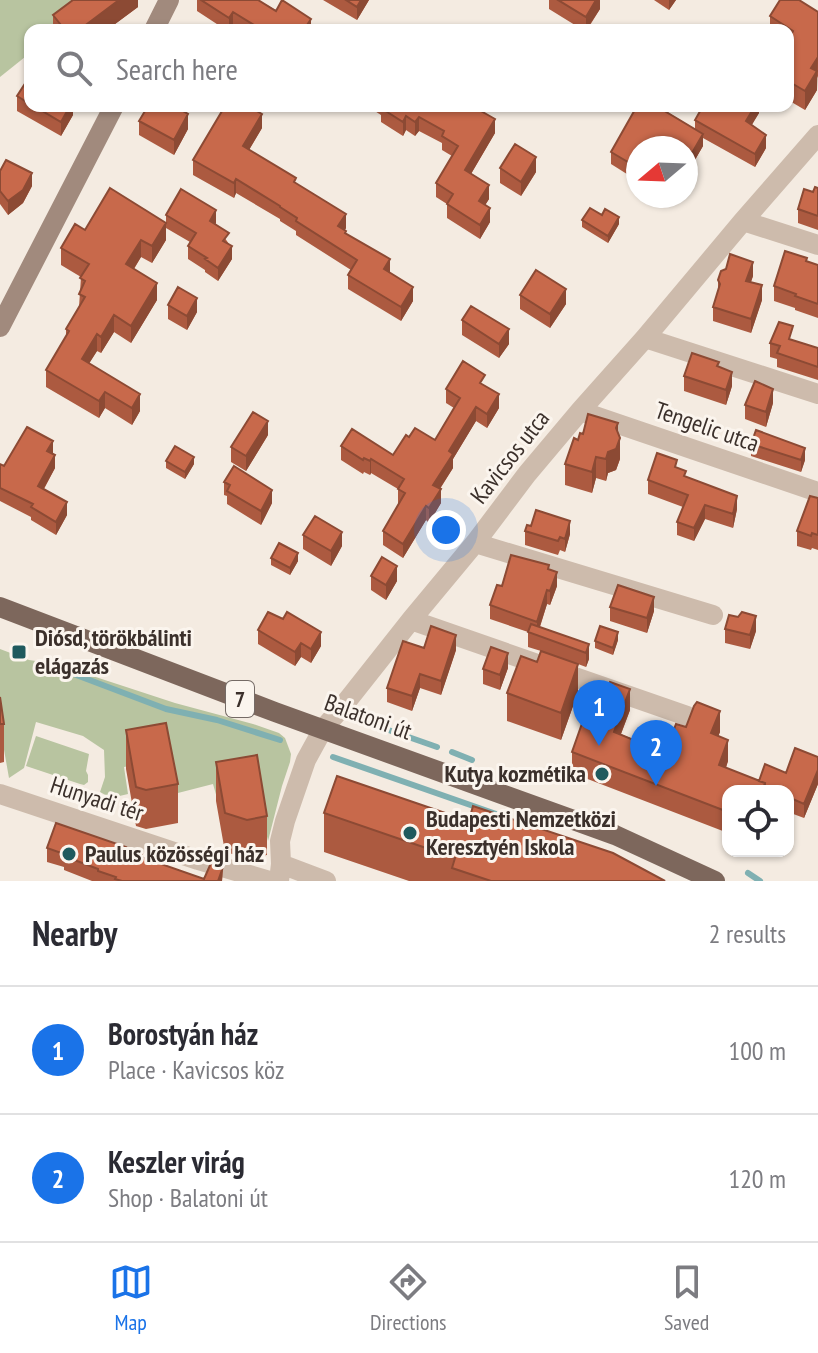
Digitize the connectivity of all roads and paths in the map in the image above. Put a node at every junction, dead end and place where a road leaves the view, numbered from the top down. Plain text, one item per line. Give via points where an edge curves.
1 (169, 0) edge
2 (157, 24) edge
3 (111, 112) edge
4 (818, 135) edge
5 (743, 221) junction
6 (818, 245) edge
7 (0, 327) edge
8 (645, 338) junction
9 (818, 394) edge
10 (580, 411) junction
11 (818, 492) edge
12 (475, 543) junction
13 (0, 607) edge
14 (713, 615) dead end
15 (411, 620) junction
16 (687, 716) edge
17 (323, 729) junction
18 (0, 794) edge
19 (277, 875) edge
20 (326, 881) edge
21 (715, 881) edge

1 - 2 street
3 - 7 street
4 - 5 street, Kavicsos utca
5 - 6 street
5 - 8 street, Kavicsos utca
8 - 9 street
8 - 10 street, Kavicsos utca
10 - 11 street, Tengelic utca
10 - 12 street, Kavicsos utca
12 - 14 street
12 - 15 street, Kavicsos utca
13 - 17 main road, Balatoni út / 7
15 - 16 street
15 - 17 street, Kavicsos utca
17 - 19 street, Kavicsos utca via 285,821
17 - 21 main road, Balatoni út / 7 via 615,835
18 - 19 street, Hunyadi tér via 198,860
19 - 20 street, Hunyadi tér

